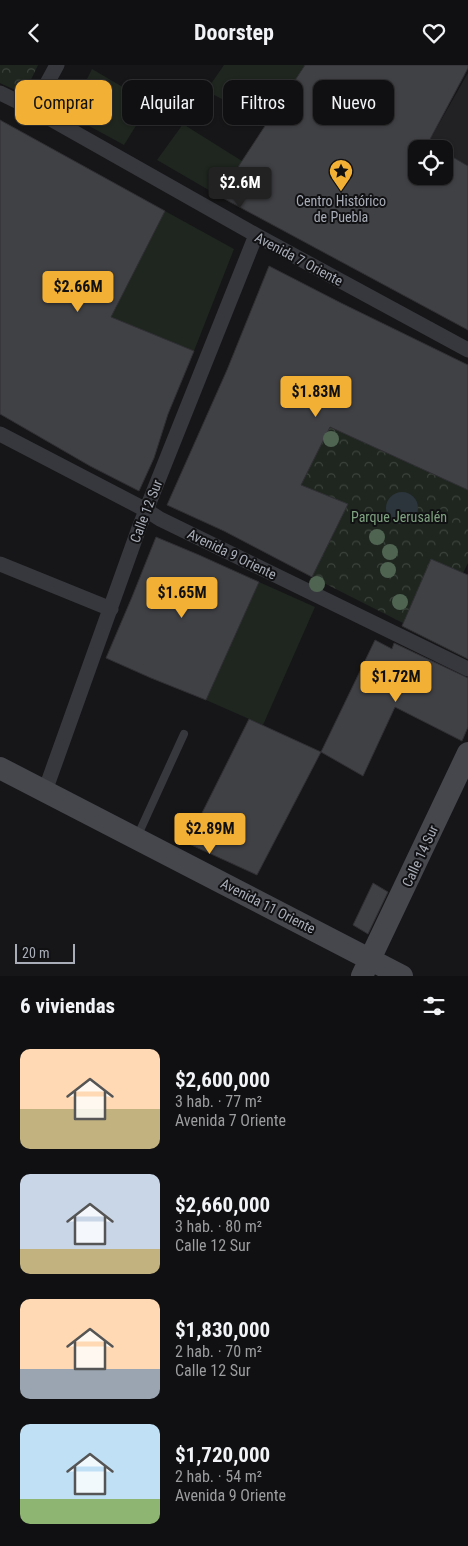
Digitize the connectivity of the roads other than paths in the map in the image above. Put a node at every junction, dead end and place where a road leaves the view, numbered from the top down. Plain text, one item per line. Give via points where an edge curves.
1 (57, 65) edge
2 (49, 80) edge
3 (0, 93) edge
4 (15, 100) edge
5 (61, 125) edge
6 (256, 235) junction
7 (468, 350) edge
8 (0, 434) edge
9 (146, 510) junction
10 (0, 564) edge
11 (111, 609) junction
12 (468, 669) edge
13 (184, 734) dead end
14 (468, 753) edge
15 (0, 768) edge
16 (46, 791) junction
17 (136, 838) junction
18 (370, 971) edge
19 (402, 976) edge

1 - 2 street
3 - 4 street, Avenida 7 Oriente
5 - 6 street, Avenida 7 Oriente
6 - 7 street, Avenida 7 Oriente
6 - 9 street, Calle 12 Sur
8 - 9 street, Avenida 9 Oriente
9 - 11 street, Calle 12 Sur
9 - 12 street, Avenida 9 Oriente
10 - 11 street
11 - 16 street, Calle 12 Sur
13 - 17 lane
14 - 18 street, Calle 14 Sur
15 - 16 street, Avenida 11 Oriente
16 - 17 street, Avenida 11 Oriente
17 - 18 street, Avenida 11 Oriente
18 - 19 street, Avenida 11 Oriente

